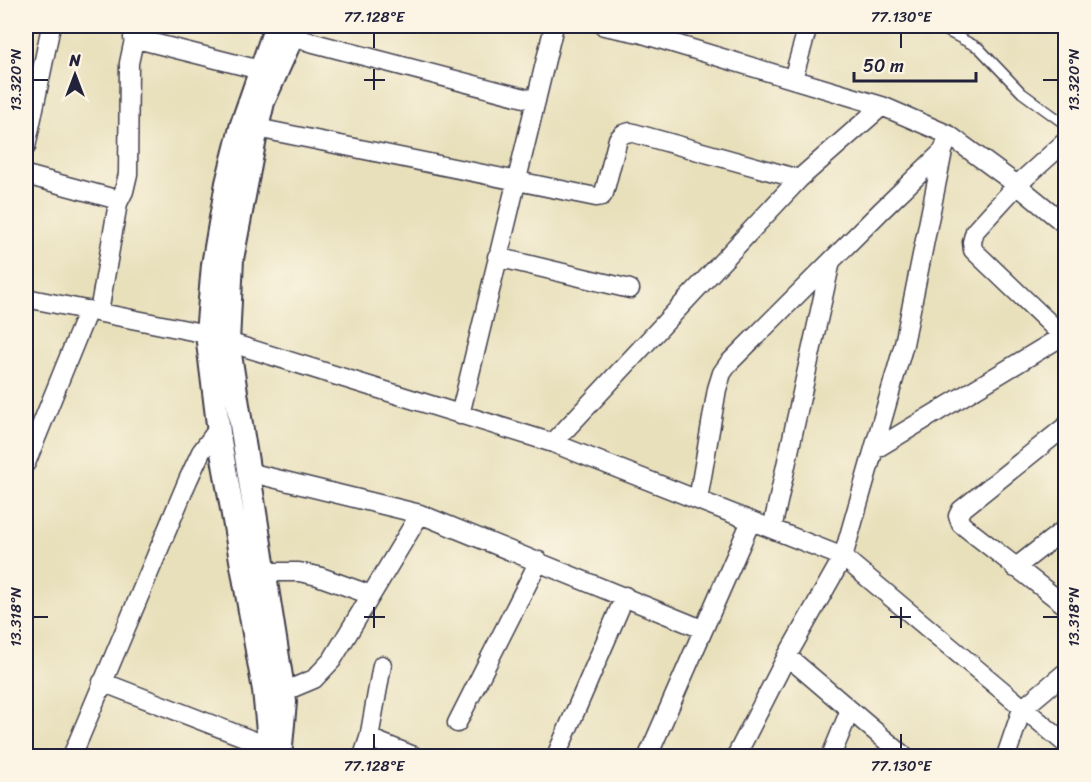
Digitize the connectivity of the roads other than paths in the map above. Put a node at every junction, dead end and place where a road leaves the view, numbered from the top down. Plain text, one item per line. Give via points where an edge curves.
1 (51, 26) edge
2 (554, 26) edge
3 (604, 26) edge
4 (808, 26) edge
5 (937, 26) edge
6 (288, 29) edge
7 (640, 29) edge
8 (135, 32) edge
9 (260, 70) junction
10 (793, 79) junction
11 (536, 100) junction
12 (882, 106) junction
13 (1065, 125) edge
14 (257, 128) junction
15 (1065, 141) edge
16 (946, 143) junction
17 (26, 147) edge
18 (26, 175) edge
19 (799, 179) junction
20 (515, 181) junction
21 (1017, 185) junction
22 (118, 203) junction
23 (1065, 225) edge
24 (497, 258) junction
25 (831, 261) junction
26 (630, 289) dead end
27 (26, 298) edge
28 (93, 311) junction
29 (207, 334) junction
30 (1064, 335) edge
31 (228, 342) junction
32 (460, 415) junction
33 (1065, 426) edge
34 (218, 429) junction
35 (553, 443) junction
36 (874, 450) junction
37 (26, 464) edge
38 (248, 472) junction
39 (698, 500) junction
40 (420, 514) junction
41 (751, 521) junction
42 (1065, 528) edge
43 (772, 529) junction
44 (843, 557) junction
45 (539, 561) junction
46 (1015, 568) junction
47 (264, 573) junction
48 (371, 595) junction
49 (625, 596) junction
50 (1065, 606) edge
51 (702, 629) junction
52 (787, 656) junction
53 (382, 665) dead end
54 (1065, 672) edge
55 (102, 682) junction
56 (283, 692) junction
57 (1022, 709) junction
58 (850, 710) junction
59 (457, 723) dead end
60 (369, 738) junction
61 (1065, 744) edge
62 (271, 753) edge
63 (72, 756) edge
64 (363, 756) edge
65 (414, 756) edge
66 (556, 756) edge
67 (648, 756) edge
68 (736, 756) edge
69 (831, 756) edge
70 (904, 756) edge
71 (1006, 756) edge

1 - 17 street
2 - 11 street
3 - 7 street
4 - 10 street
5 - 13 lane via 979,48 1022,93
6 - 9 street
6 - 11 street
6 - 14 street
7 - 10 street
8 - 9 street
8 - 22 street via 129,63 128,174
9 - 29 street via 227,183 213,265
10 - 12 street
11 - 20 street
12 - 16 street
12 - 19 street
14 - 20 street
14 - 31 street via 232,259
15 - 21 street
16 - 21 street
16 - 25 street
16 - 36 street via 904,344
18 - 22 street
19 - 20 street via 630,132 618,140 602,196
19 - 35 street
20 - 24 street
21 - 23 street
21 - 30 street via 975,231 973,250
22 - 28 street
24 - 26 street
24 - 32 street
25 - 39 street via 722,373
25 - 43 street
27 - 28 street
28 - 29 street
28 - 37 street
29 - 31 street
29 - 34 street
30 - 36 street
31 - 32 street
31 - 38 street
32 - 35 street
33 - 46 street via 958,516 961,524
34 - 55 street via 188,480
34 - 62 street via 260,661
35 - 39 street
36 - 44 street
38 - 40 street
38 - 47 street
39 - 41 street
40 - 45 street
40 - 48 street
41 - 43 street
41 - 51 street
42 - 46 street
43 - 44 street
44 - 52 street
44 - 57 street
45 - 49 street
45 - 59 street
46 - 50 street
47 - 48 street via 299,572
47 - 56 street
48 - 56 street via 332,660 314,679
49 - 51 street
49 - 66 street
51 - 67 street
52 - 58 street
52 - 68 street
53 - 60 street
54 - 57 street
55 - 62 street
55 - 63 street
56 - 62 street via 285,702
57 - 61 street
57 - 71 street
58 - 69 street
58 - 70 street
60 - 64 street
60 - 65 street

